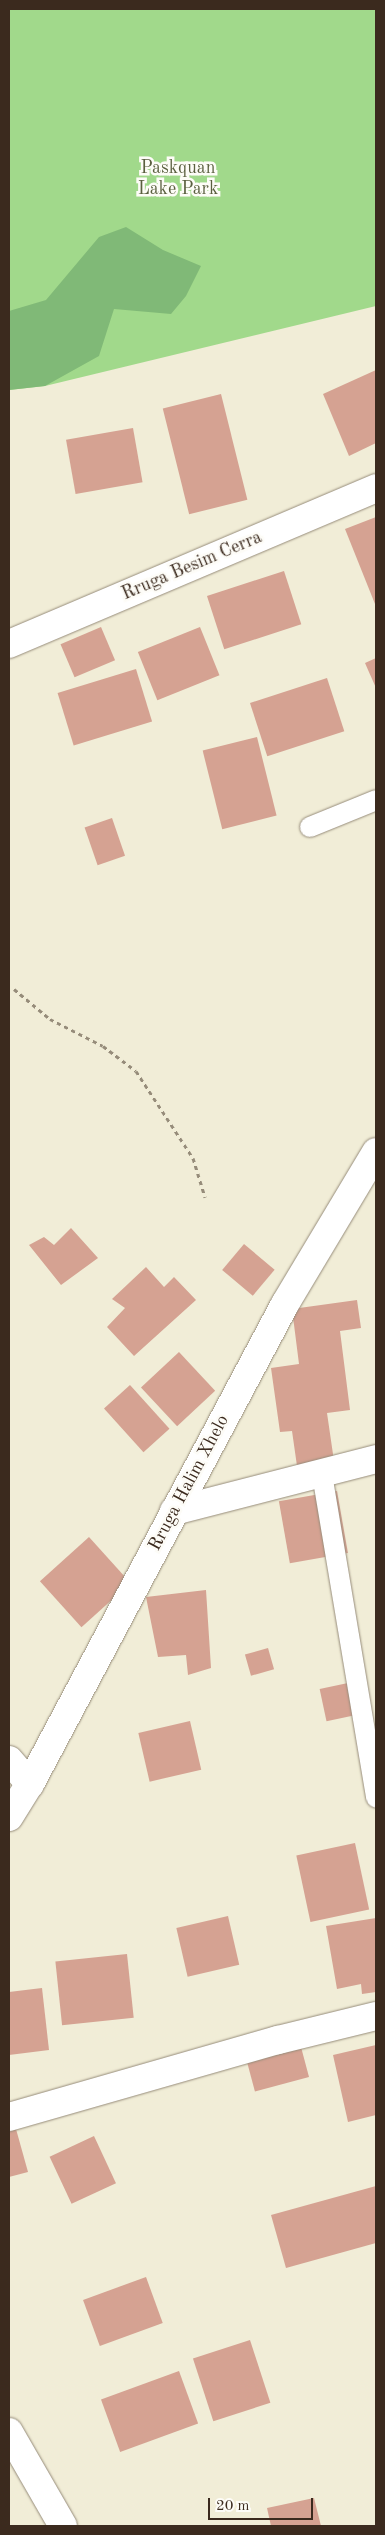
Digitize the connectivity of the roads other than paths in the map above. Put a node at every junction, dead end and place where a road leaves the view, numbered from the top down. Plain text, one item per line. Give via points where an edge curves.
1 (376, 488) edge
2 (9, 644) edge
3 (376, 800) edge
4 (310, 827) dead end
5 (376, 1152) edge
6 (376, 1459) edge
7 (322, 1474) junction
8 (174, 1511) junction
9 (9, 1760) edge
10 (30, 1784) junction
11 (376, 1798) edge
12 (9, 1817) edge
13 (376, 2016) edge
14 (9, 2117) edge
15 (9, 2432) edge
16 (63, 2526) edge

1 - 2 street, Rruga Besim Cerra
3 - 4 lane
5 - 8 street, Rruga Halim Xhelo via 285,1304
6 - 7 street
7 - 8 street
7 - 11 lane
8 - 10 street, Rruga Halim Xhelo
9 - 10 street
10 - 12 street, Rruga Halim Xhelo
13 - 14 street via 278,2040
15 - 16 street

